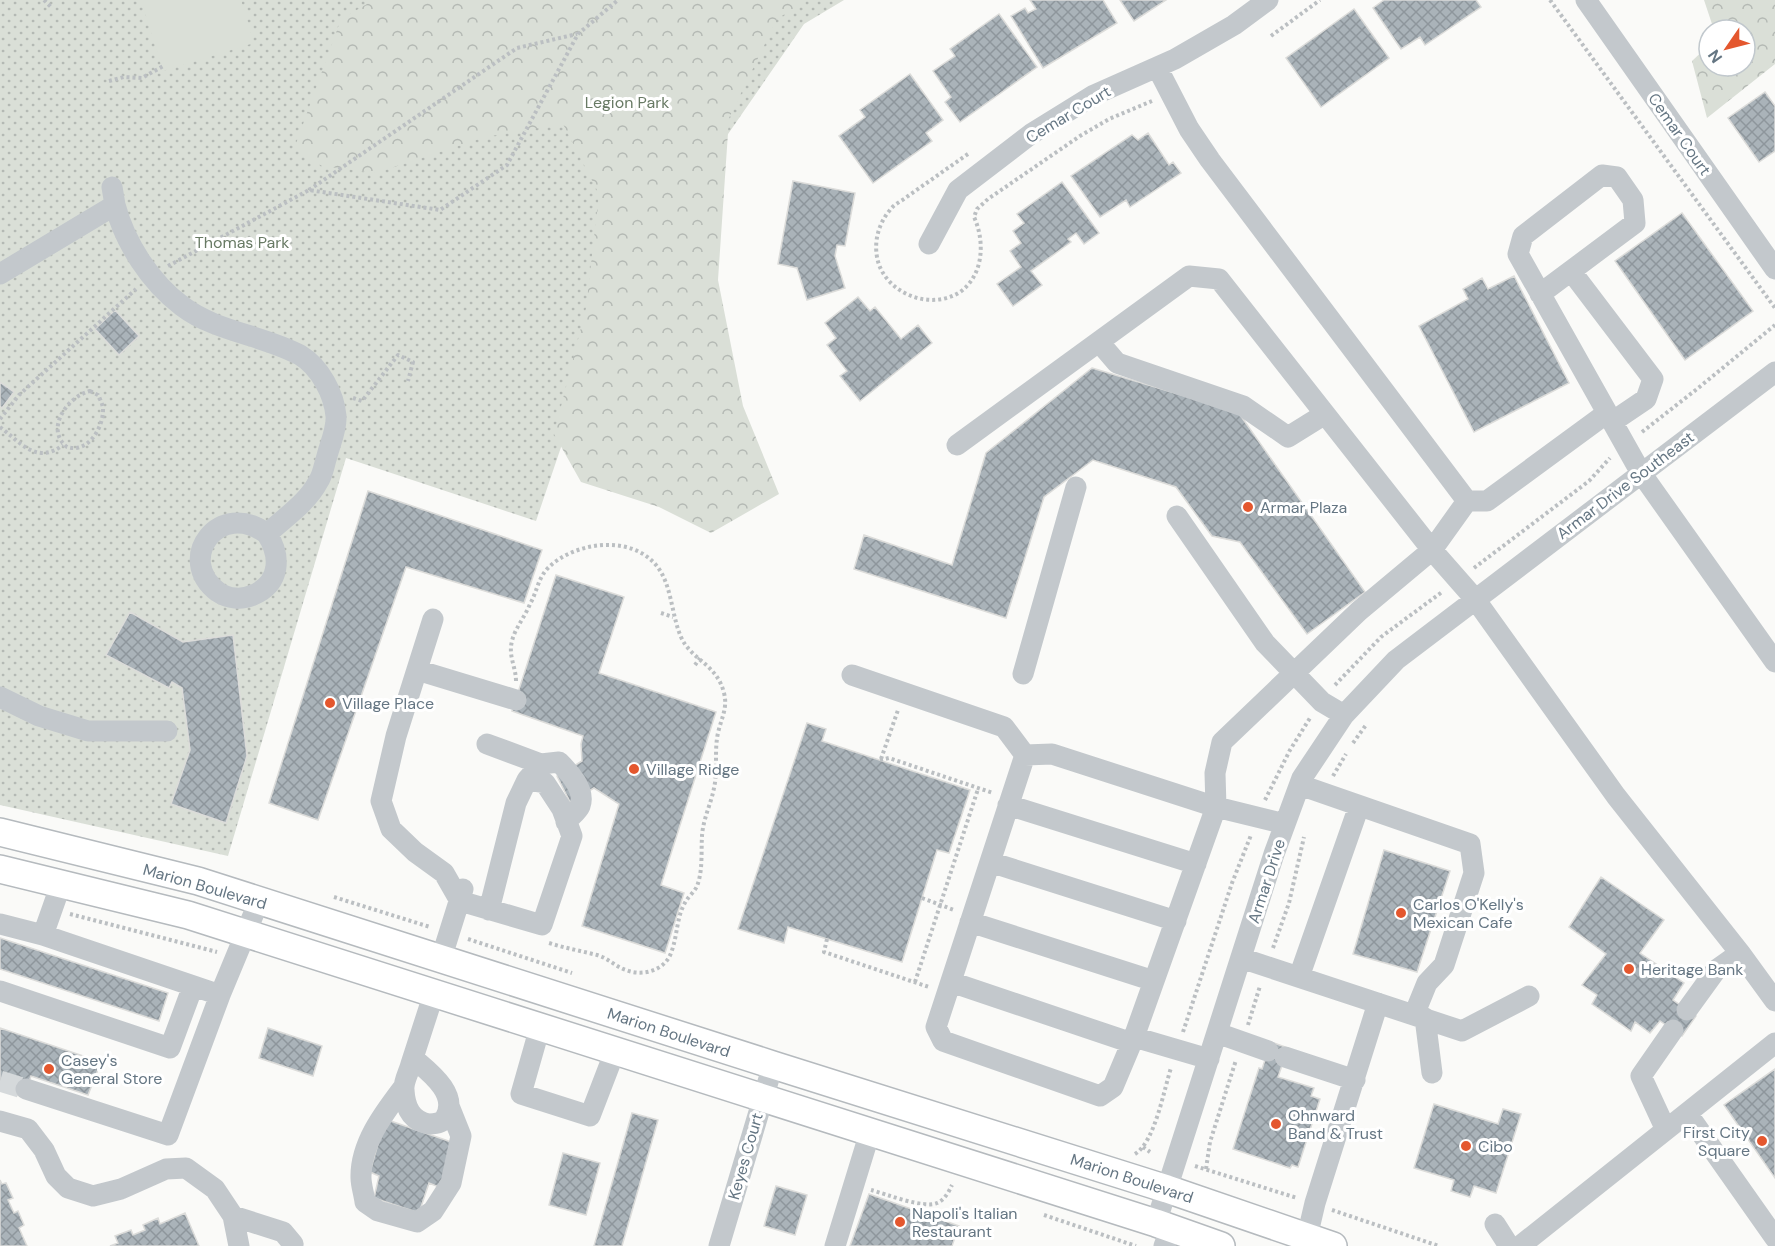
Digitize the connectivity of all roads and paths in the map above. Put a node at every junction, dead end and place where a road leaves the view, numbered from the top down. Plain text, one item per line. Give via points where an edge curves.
1 (44, 0) edge
2 (618, 0) edge
3 (1268, 0) edge
4 (1320, 0) edge
5 (1550, 0) edge
6 (1586, 0) edge
7 (51, 7) dead end
8 (578, 34) junction
9 (1271, 36) dead end
10 (165, 65) dead end
11 (1157, 67) junction
12 (109, 81) dead end
13 (309, 190) junction
14 (929, 244) dead end
15 (1775, 269) edge
16 (1571, 271) junction
17 (0, 274) edge
18 (151, 275) junction
19 (1540, 294) junction
20 (1775, 308) edge
21 (1099, 342) junction
22 (1775, 372) edge
23 (408, 381) dead end
24 (329, 391) junction
25 (1325, 414) junction
26 (1609, 417) junction
27 (0, 419) edge
28 (0, 427) edge
29 (63, 445) junction
30 (957, 445) dead end
31 (1641, 473) junction
32 (1076, 486) dead end
33 (1467, 501) junction
34 (1177, 516) dead end
35 (267, 534) dead end
36 (1432, 550) junction
37 (1439, 595) dead end
38 (1475, 599) junction
39 (661, 613) dead end
40 (674, 617) junction
41 (433, 619) dead end
42 (700, 658) junction
43 (1775, 662) edge
44 (695, 665) dead end
45 (417, 670) junction
46 (1293, 673) junction
47 (1023, 674) dead end
48 (852, 675) dead end
49 (904, 693) junction
50 (0, 697) edge
51 (513, 699) joint
52 (1322, 702) junction
53 (1344, 715) junction
54 (1371, 719) dead end
55 (166, 731) dead end
56 (487, 744) dead end
57 (1025, 755) junction
58 (541, 764) junction
59 (527, 780) junction
60 (1300, 785) junction
61 (978, 789) junction
62 (1323, 793) junction
63 (1009, 801) junction
64 (1359, 806) junction
65 (1216, 807) junction
66 (1258, 817) junction
67 (566, 822) junction
68 (1285, 824) junction
69 (0, 832) edge
70 (1304, 837) dead end
71 (990, 862) junction
72 (1196, 864) junction
73 (0, 869) edge
74 (61, 884) junction
75 (325, 894) dead end
76 (462, 895) junction
77 (922, 898) dead end
78 (259, 901) junction
79 (941, 905) junction
80 (489, 910) junction
81 (971, 919) junction
82 (1176, 921) junction
83 (0, 924) edge
84 (542, 925) junction
85 (245, 933) junction
86 (449, 933) junction
87 (43, 935) junction
88 (827, 939) dead end
89 (1740, 953) junction
90 (1241, 958) junction
91 (441, 959) junction
92 (1267, 966) junction
93 (579, 976) dead end
94 (1299, 977) junction
95 (1154, 981) junction
96 (915, 982) junction
97 (192, 986) junction
98 (949, 987) junction
99 (0, 991) edge
100 (434, 993) junction
101 (220, 995) junction
102 (1529, 996) dead end
103 (1775, 1001) edge
104 (1378, 1003) junction
105 (1687, 1010) dead end
106 (1419, 1016) junction
107 (540, 1027) junction
108 (1673, 1030) dead end
109 (1217, 1033) junction
110 (1133, 1040) junction
111 (1242, 1042) junction
112 (1775, 1043) edge
113 (615, 1050) junction
114 (1177, 1050) junction
115 (413, 1058) junction
116 (1209, 1059) junction
117 (773, 1065) junction
118 (1432, 1073) dead end
119 (1355, 1080) junction
120 (404, 1088) junction
121 (26, 1089) tunnel mouth
122 (762, 1098) junction
123 (449, 1106) junction
124 (1687, 1113) junction
125 (0, 1120) edge
126 (1666, 1130) junction
127 (870, 1132) junction
128 (1143, 1147) junction
129 (1150, 1152) dead end
130 (1127, 1156) dead end
131 (1206, 1169) dead end
132 (952, 1185) dead end
133 (853, 1186) junction
134 (1167, 1189) junction
135 (233, 1216) junction
136 (1495, 1224) dead end
137 (1163, 1233) edge
138 (1307, 1237) junction
139 (1775, 1238) edge
140 (238, 1246) edge
141 (292, 1246) edge
142 (719, 1246) edge
143 (835, 1246) edge
144 (1221, 1246) edge
145 (1334, 1246) edge
146 (1509, 1246) edge
147 (1520, 1246) edge

1 - 7 path
2 - 8 path
3 - 11 street, Cemar Court via 1234,25
4 - 9 path
5 - 20 path
6 - 15 street, Cemar Court
8 - 13 path via 517,48
8 - 13 path via 507,165 440,210
10 - 12 path via 142,78
11 - 14 street, Cemar Court via 1085,100 1031,134 958,190
11 - 33 street via 1210,160
13 - 18 path
16 - 19 street
16 - 19 street via 1635,223 1633,200 1617,177 1602,175 1524,236 1518,254
16 - 26 street via 1653,379 1646,399
17 - 18 street via 114,196 121,228
18 - 24 street via 182,306 206,319 302,356 320,372
18 - 27 path via 18,395
19 - 26 street
21 - 25 street via 1117,363 1243,406 1288,437
21 - 25 street via 1189,276 1219,279
21 - 30 street
22 - 31 street, Armar Drive Southeast
23 - 24 path via 413,362 398,355 362,401
24 - 35 street via 336,418 319,481
25 - 36 street
26 - 31 street
26 - 33 street via 1487,501
28 - 29 path via 41,454 54,452
29 - 29 path via 58,425 64,410 80,394 94,392 103,406 96,434 82,447 70,449
31 - 38 street, Armar Drive Southeast
31 - 43 street
32 - 47 street
33 - 36 street
34 - 46 street via 1265,643
36 - 38 street
36 - 46 street
37 - 52 path via 1381,638
38 - 53 street, Armar Drive via 1396,660
38 - 89 street via 1616,796
39 - 40 path
40 - 42 path via 682,640
40 - 51 path via 663,577 643,554 611,545 559,558 538,584 512,641 510,654 516,683
41 - 45 street
42 - 44 path
42 - 84 path via 720,680 726,703 717,742 714,788 702,834 697,886 681,910 672,952 665,964 646,971 623,970 599,956 538,939
45 - 51 street
45 - 76 street via 381,801 391,829 444,873
46 - 52 street
46 - 65 street via 1222,742 1215,773
48 - 49 street
49 - 57 street via 1004,727
49 - 61 path via 880,760 889,758
50 - 55 street via 39,716 88,731
52 - 53 street
52 - 66 path via 1290,750
53 - 60 street, Armar Drive
54 - 62 path
56 - 58 street
57 - 63 street
57 - 65 street via 1052,754
58 - 59 street
58 - 67 street via 559,762 572,775 580,792 580,806
59 - 67 street via 545,783
59 - 80 street via 516,803
60 - 62 street
60 - 68 street, Armar Drive
61 - 63 path
61 - 79 path
62 - 64 street
63 - 71 street
63 - 72 street
64 - 94 street
64 - 106 street via 1470,844 1474,873 1444,965 1427,982
65 - 66 street
65 - 72 street
66 - 68 street
66 - 114 path
67 - 84 street via 572,837
68 - 90 street, Armar Drive
69 - 78 main road, Marion Boulevard via 198,881
70 - 92 path via 1289,903
71 - 81 street
71 - 82 street
72 - 82 street
73 - 74 main road, Marion Boulevard
74 - 85 main road, Marion Boulevard
74 - 87 street
75 - 86 path
76 - 80 street
76 - 86 street
77 - 79 path
78 - 85 street
78 - 91 main road, Marion Boulevard
79 - 81 path
79 - 96 path
80 - 84 street
81 - 95 street
81 - 98 street
82 - 95 street
83 - 87 street
85 - 100 main road, Marion Boulevard
85 - 101 street
86 - 91 street
86 - 93 path
87 - 97 street
88 - 96 path via 824,952
89 - 103 street
89 - 105 street via 1716,970
90 - 92 street
90 - 109 street, Armar Drive
91 - 117 main road, Marion Boulevard
92 - 94 street
92 - 111 path
94 - 104 street
95 - 110 street
96 - 98 path
97 - 99 street via 170,1048
97 - 101 street
98 - 110 street
98 - 110 street via 936,1026 943,1041 1100,1096 1113,1087
100 - 107 main road, Marion Boulevard
100 - 115 street
101 - 121 street via 168,1135
102 - 106 street via 1462,1031
104 - 106 street
104 - 119 street
106 - 118 street
107 - 113 main road, Marion Boulevard
107 - 113 street via 521,1094 590,1116
108 - 126 street via 1641,1076
109 - 111 street
109 - 116 street, Armar Drive
110 - 114 street
111 - 119 street
111 - 131 path via 1210,1142
112 - 124 street
113 - 122 main road, Marion Boulevard
114 - 116 street
114 - 128 path
115 - 120 street
115 - 123 street via 446,1091
116 - 134 street, Armar Drive
117 - 122 street, Keyes Court
117 - 134 main road, Marion Boulevard
119 - 138 street via 1314,1203
120 - 123 street via 408,1111 415,1119 438,1124
120 - 123 street via 381,1116 366,1150 361,1177 365,1202 378,1211 417,1222 433,1211 451,1183 461,1136
122 - 127 main road, Marion Boulevard
122 - 142 street, Keyes Court
124 - 126 street
124 - 139 street
125 - 135 street via 28,1129 56,1176 68,1188 93,1196 121,1189 166,1169 186,1168 214,1189
126 - 147 street
127 - 133 street
127 - 137 main road, Marion Boulevard
128 - 129 path
128 - 130 path
132 - 133 path via 938,1203 926,1204
133 - 143 street
134 - 137 street, Armar Drive
134 - 138 main road, Marion Boulevard
135 - 140 street
135 - 141 street via 283,1232
136 - 146 street
137 - 144 main road, Marion Boulevard
138 - 145 main road, Marion Boulevard

